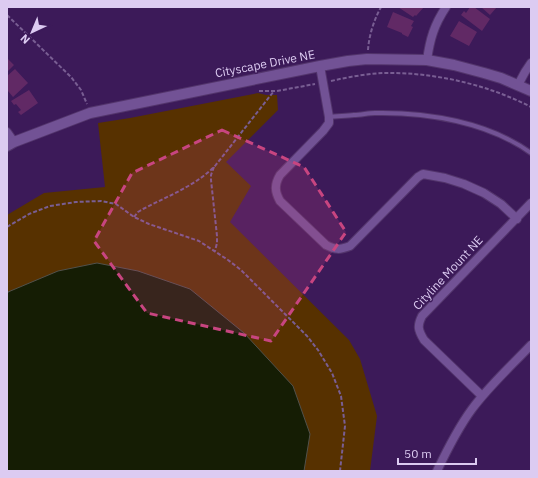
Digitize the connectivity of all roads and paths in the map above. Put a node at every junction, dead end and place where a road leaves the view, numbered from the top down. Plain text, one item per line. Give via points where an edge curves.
1 (381, 7) edge
2 (446, 7) edge
3 (7, 15) edge
4 (367, 59) junction
5 (427, 60) junction
6 (531, 63) edge
7 (320, 66) junction
8 (350, 73) dead end
9 (351, 77) junction
10 (335, 80) dead end
11 (297, 83) dead end
12 (312, 84) dead end
13 (518, 85) junction
14 (297, 87) junction
15 (259, 91) dead end
16 (274, 91) junction
17 (531, 91) edge
18 (531, 107) edge
19 (90, 113) junction
20 (329, 117) junction
21 (7, 132) edge
22 (10, 144) edge
23 (531, 153) edge
24 (215, 166) junction
25 (531, 203) edge
26 (134, 217) junction
27 (516, 218) junction
28 (7, 226) edge
29 (215, 251) junction
30 (531, 345) edge
31 (482, 396) junction
32 (340, 471) edge
33 (436, 471) edge

1 - 4 path via 370,36
2 - 5 street via 433,31
3 - 19 path via 77,84
4 - 5 street, Cityscape Drive NE
4 - 7 street, Cityscape Drive NE
5 - 13 street, Cityscape Drive NE via 484,73
6 - 13 street
7 - 19 street, Cityscape Drive NE
7 - 20 street
8 - 9 path
9 - 10 path
9 - 18 path via 383,74 444,78 486,89
11 - 14 path
12 - 14 path
13 - 17 street, Cityscape Drive NE
14 - 16 path
15 - 16 path
16 - 24 path
19 - 22 street, Cityscape Drive NE
20 - 23 lane via 373,113 425,115 474,125
20 - 27 street via 327,127 280,175 276,186 280,201 333,249 350,246 423,174 445,178 484,193
21 - 22 street
24 - 26 path via 192,184 143,209
24 - 29 path via 211,180 217,236
25 - 27 street, Cityline Mount NE
26 - 28 path via 110,202 76,202 50,206
26 - 29 path via 199,241
27 - 31 street, Cityline Mount NE via 419,322 418,328 424,340
29 - 32 path via 241,270 307,336 332,374 341,396 345,426
30 - 31 street
31 - 33 street via 454,437

